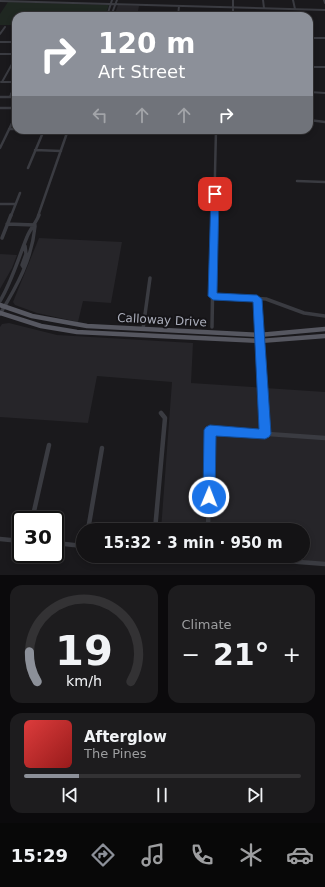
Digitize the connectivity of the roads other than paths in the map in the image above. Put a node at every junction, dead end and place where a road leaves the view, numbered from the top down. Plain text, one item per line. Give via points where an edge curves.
1 (74, 0) edge
2 (112, 0) edge
3 (116, 0) edge
4 (206, 0) edge
5 (233, 0) edge
6 (263, 0) edge
7 (293, 0) edge
8 (324, 0) edge
9 (0, 1) edge
10 (73, 3) junction
11 (325, 3) edge
12 (111, 4) junction
13 (115, 4) junction
14 (179, 6) junction
15 (206, 6) junction
16 (233, 7) junction
17 (264, 8) junction
18 (295, 9) junction
19 (325, 10) edge
20 (109, 12) edge
21 (110, 12) edge
22 (178, 12) edge
23 (234, 12) edge
24 (5, 27) dead end
25 (1, 32) edge
26 (313, 38) edge
27 (325, 38) edge
28 (0, 42) edge
29 (12, 42) edge
30 (0, 54) edge
31 (12, 56) edge
32 (12, 63) edge
33 (313, 67) edge
34 (325, 68) edge
35 (1, 82) edge
36 (12, 82) edge
37 (313, 92) edge
38 (12, 93) edge
39 (325, 93) edge
40 (0, 97) edge
41 (10, 97) joint
42 (0, 108) edge
43 (12, 108) edge
44 (313, 120) edge
45 (325, 122) edge
46 (12, 123) edge
47 (9, 129) joint
48 (42, 134) edge
49 (67, 134) edge
50 (216, 134) edge
51 (0, 138) edge
52 (4, 139) junction
53 (0, 148) edge
54 (35, 150) junction
55 (61, 151) junction
56 (28, 168) dead end
57 (297, 181) dead end
58 (325, 182) edge
59 (20, 193) dead end
60 (0, 204) edge
61 (15, 204) junction
62 (7, 224) junction
63 (35, 225) junction
64 (2, 238) dead end
65 (25, 245) junction
66 (24, 268) junction
67 (150, 278) dead end
68 (213, 296) junction
69 (257, 299) junction
70 (0, 301) edge
71 (2, 306) edge
72 (0, 314) edge
73 (325, 316) edge
74 (92, 327) junction
75 (212, 327) dead end
76 (54, 329) junction
77 (143, 329) junction
78 (325, 329) edge
79 (104, 334) junction
80 (259, 335) junction
81 (325, 336) edge
82 (260, 341) junction
83 (161, 413) dead end
84 (265, 434) junction
85 (325, 438) edge
86 (49, 445) dead end
87 (102, 448) dead end
88 (34, 511) edge
89 (89, 523) edge
90 (156, 523) edge
91 (208, 523) edge
92 (0, 539) edge
93 (12, 540) edge
94 (64, 544) edge
95 (76, 545) edge
96 (310, 563) edge
97 (325, 564) edge

1 - 10 street
2 - 12 street
3 - 13 street
4 - 15 street
5 - 16 street
6 - 17 street
7 - 18 street
8 - 11 street
9 - 10 street
10 - 12 street
12 - 13 street
12 - 20 street
13 - 14 street
13 - 21 street
14 - 15 street
14 - 22 street
15 - 16 street
16 - 17 street
16 - 23 street
17 - 18 street
18 - 19 street
24 - 25 street
26 - 27 street
28 - 29 street
30 - 31 street
32 - 35 street
33 - 34 street
35 - 36 street
37 - 39 street
38 - 41 street
40 - 41 street
42 - 43 street
44 - 45 street
46 - 47 street
47 - 52 street
48 - 54 street
49 - 55 street
50 - 68 street
51 - 52 street
52 - 53 street
54 - 55 street
54 - 56 street
55 - 63 street
57 - 58 street
59 - 61 street
60 - 61 street
61 - 62 street
62 - 63 street
62 - 64 street
63 - 65 street
63 - 66 street
65 - 66 street via 26,254 22,265
65 - 70 street via 10,284
66 - 71 street via 17,286
67 - 77 street
68 - 69 street
68 - 75 street
69 - 73 street via 279,303 304,313
69 - 80 street
71 - 72 street
71 - 74 main road, Calloway Drive via 55,322
72 - 76 main road, Calloway Drive
74 - 76 main road via 87,329 62,326
74 - 77 main road, Calloway Drive
76 - 79 main road, Calloway Drive
77 - 79 main road via 138,332 114,330
77 - 80 main road, Calloway Drive
78 - 80 main road, Calloway Drive
79 - 82 main road, Calloway Drive
80 - 82 street
81 - 82 main road, Calloway Drive
82 - 84 street
83 - 90 street via 164,418
84 - 85 street
84 - 91 street via 210,430
86 - 88 street
87 - 89 street
92 - 93 street
94 - 95 street
96 - 97 street

